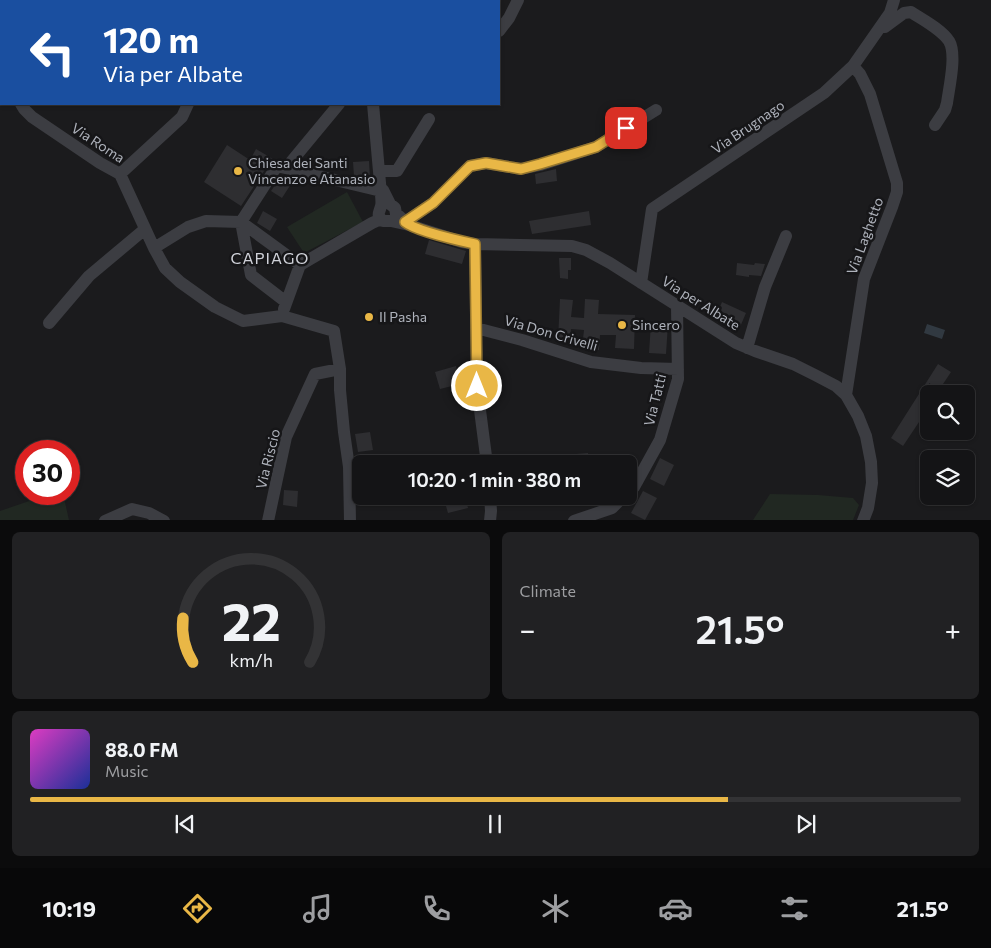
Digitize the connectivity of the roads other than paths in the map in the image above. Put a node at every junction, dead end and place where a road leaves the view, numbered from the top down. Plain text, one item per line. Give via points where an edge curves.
1 (518, 0) edge
2 (894, 0) edge
3 (916, 0) edge
4 (906, 12) junction
5 (500, 30) edge
6 (878, 30) junction
7 (853, 66) junction
8 (22, 105) edge
9 (188, 105) edge
10 (338, 105) edge
11 (373, 105) edge
12 (656, 110) dead end
13 (428, 119) dead end
14 (935, 125) dead end
15 (281, 167) junction
16 (379, 171) junction
17 (120, 174) junction
18 (381, 188) junction
19 (393, 216) junction
20 (241, 222) junction
21 (145, 229) junction
22 (786, 236) dead end
23 (475, 244) junction
24 (154, 248) junction
25 (300, 265) junction
26 (641, 283) junction
27 (286, 302) junction
28 (676, 306) junction
29 (282, 316) junction
30 (49, 323) dead end
31 (476, 328) junction
32 (747, 348) junction
33 (340, 369) junction
34 (678, 369) junction
35 (846, 395) junction
36 (486, 455) edge
37 (637, 482) edge
38 (491, 505) edge
39 (615, 505) edge
40 (105, 520) edge
41 (164, 520) edge
42 (268, 520) edge
43 (350, 520) edge
44 (490, 520) edge
45 (574, 520) edge
46 (863, 520) edge

1 - 5 street
2 - 6 street, Via Brugnago via 890,13
3 - 4 street
4 - 6 street
4 - 14 street via 912,12 942,34 952,49 947,103
6 - 7 street, Via Brugnago
7 - 26 street, Via Brugnago via 824,93 652,209
7 - 35 street, Via Laghetto via 870,94 897,192 864,279
8 - 17 street, Via Roma via 32,117
9 - 17 street via 182,117
10 - 15 street
11 - 16 street
12 - 19 street via 596,147 540,164 521,169 486,163 470,166 433,203
13 - 16 street via 397,171
15 - 18 street
15 - 20 street
16 - 18 street
17 - 21 street, Via Roma
18 - 19 street
19 - 23 street, Via per Albate
19 - 25 street via 372,223
20 - 24 street via 206,221 188,227
20 - 25 street
20 - 27 street via 251,275
21 - 24 street, Via Roma
21 - 30 street via 89,276
22 - 32 street via 765,287
23 - 26 street, Via per Albate via 572,246 594,253
23 - 31 street
24 - 29 street, Via Roma via 165,268 215,307 242,321
25 - 27 street
26 - 28 street, Via per Albate
27 - 29 street
28 - 32 street, Via per Albate
28 - 34 street, Via Tatti
29 - 33 street via 334,331
31 - 34 street, Via Don Crivelli via 591,362
31 - 36 street via 477,386
32 - 35 street, Via per Albate via 793,364 836,386
33 - 42 street, Via Riscio via 315,374 286,437
33 - 43 street via 349,467
34 - 37 street, Via Tatti via 660,440
35 - 46 street, Via per Albate via 866,436 871,462 872,483
38 - 44 street
39 - 45 street
40 - 41 street via 132,510

